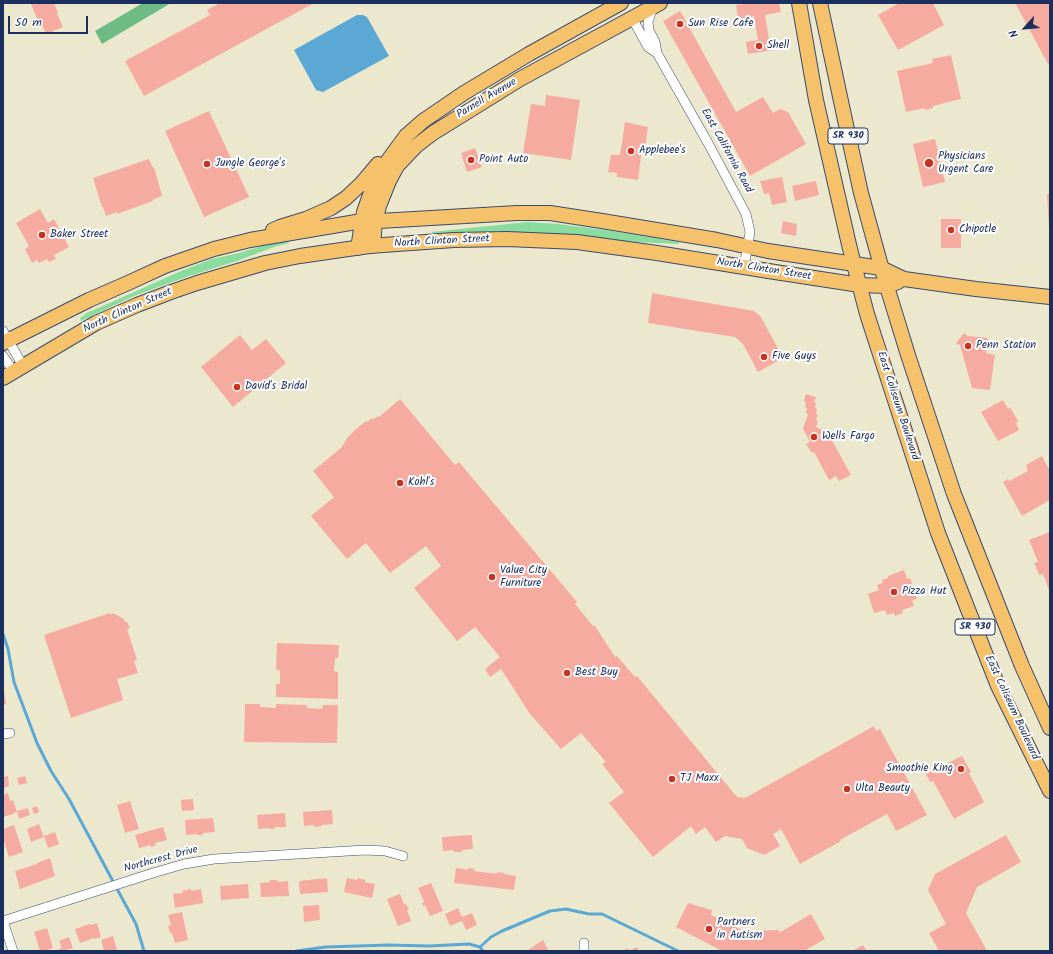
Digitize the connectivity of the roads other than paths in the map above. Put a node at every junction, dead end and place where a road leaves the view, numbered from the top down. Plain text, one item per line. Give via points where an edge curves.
1 (621, 3) edge
2 (799, 3) edge
3 (820, 3) edge
4 (656, 5) edge
5 (632, 18) junction
6 (657, 53) junction
7 (406, 136) junction
8 (369, 222) junction
9 (250, 240) junction
10 (373, 246) junction
11 (747, 247) junction
12 (358, 248) junction
13 (854, 264) junction
14 (744, 268) junction
15 (881, 268) junction
16 (904, 279) junction
17 (860, 285) junction
18 (886, 286) junction
19 (1050, 298) edge
20 (5, 338) edge
21 (3, 356) edge
22 (14, 372) edge
23 (1050, 728) edge
24 (1050, 791) edge
25 (403, 856) dead end
26 (3, 921) edge
27 (13, 951) edge

1 - 7 main road, Parnell Avenue via 464,93
2 - 13 main road, East Coliseum Boulevard / SR 930 via 816,100
3 - 15 main road, SR 930 via 858,178
4 - 5 main road, Parnell Avenue
4 - 6 street, East California Road via 648,22
5 - 6 street, East California Road via 648,47
5 - 8 main road, Parnell Avenue via 520,79 416,146 397,166
6 - 11 street, East California Road via 746,214 750,232
7 - 8 main road, Parnell Avenue via 376,181 369,198
7 - 9 main road via 389,150 346,198 306,219
8 - 9 main road, North Clinton Street
8 - 10 main road, Parnell Avenue
8 - 11 main road, North Clinton Street via 550,213
8 - 12 main road, Parnell Avenue
9 - 20 main road, North Clinton Street via 165,266
10 - 12 main road, North Clinton Street
10 - 14 main road, North Clinton Street via 454,240 547,240 616,247
11 - 13 main road, North Clinton Street
11 - 14 street, East California Road
12 - 22 main road, North Clinton Street via 265,263 197,283 96,323
13 - 15 main road, North Clinton Street
13 - 17 main road, East Coliseum Boulevard / SR 930
14 - 17 main road, North Clinton Street
15 - 16 main road, North Clinton Street
15 - 18 main road, SR 930
16 - 18 main road, North Clinton Street
16 - 19 main road, North Clinton Street
17 - 18 main road, North Clinton Street
17 - 24 main road, East Coliseum Boulevard / SR 930 via 867,314 938,533 998,686
18 - 23 main road, SR 930 via 954,494
20 - 22 street
21 - 22 street
25 - 26 street, Northcrest Drive via 385,851 365,850 214,859 184,864
26 - 27 street

